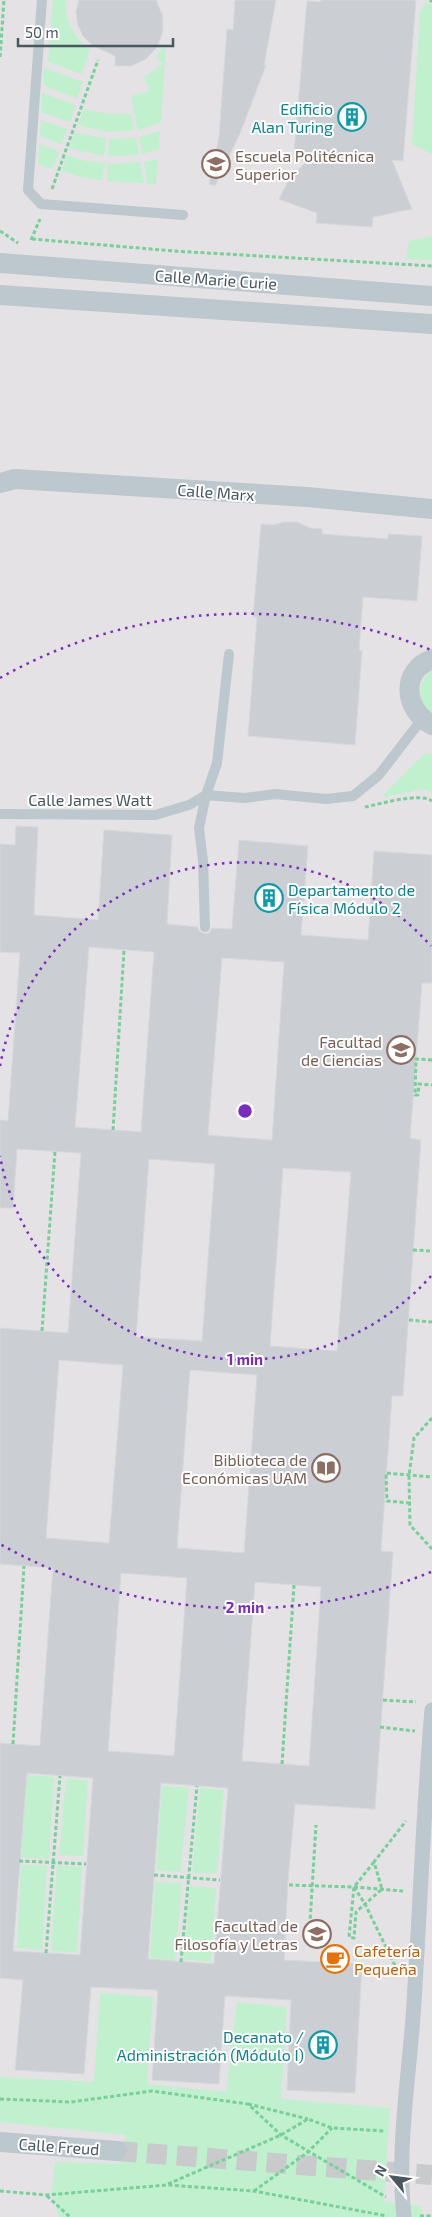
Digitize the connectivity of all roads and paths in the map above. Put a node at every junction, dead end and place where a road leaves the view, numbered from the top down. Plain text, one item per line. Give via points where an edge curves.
1 (4, 0) edge
2 (42, 0) edge
3 (0, 57) edge
4 (98, 60) dead end
5 (46, 205) junction
6 (182, 215) dead end
7 (32, 239) junction
8 (30, 244) dead end
9 (0, 264) edge
10 (432, 266) edge
11 (0, 280) edge
12 (0, 294) edge
13 (432, 296) edge
14 (432, 324) edge
15 (0, 483) edge
16 (432, 509) edge
17 (228, 654) dead end
18 (432, 659) edge
19 (427, 722) edge
20 (206, 795) junction
21 (432, 801) edge
22 (360, 808) dead end
23 (0, 814) edge
24 (205, 927) dead end
25 (124, 950) dead end
26 (432, 1060) edge
27 (432, 1085) edge
28 (113, 1130) dead end
29 (55, 1151) dead end
30 (414, 1250) dead end
31 (432, 1251) edge
32 (409, 1320) dead end
33 (432, 1322) edge
34 (42, 1331) dead end
35 (432, 1418) edge
36 (409, 1476) junction
37 (432, 1477) edge
38 (410, 1503) junction
39 (432, 1549) edge
40 (24, 1566) dead end
41 (294, 1585) dead end
42 (383, 1700) dead end
43 (427, 1706) edge
44 (380, 1728) dead end
45 (430, 1732) junction
46 (13, 1744) dead end
47 (282, 1764) dead end
48 (60, 1776) dead end
49 (196, 1786) dead end
50 (425, 1817) junction
51 (316, 1825) dead end
52 (19, 1861) dead end
53 (52, 1862) junction
54 (374, 1862) junction
55 (86, 1864) dead end
56 (154, 1874) dead end
57 (188, 1878) junction
58 (220, 1880) dead end
59 (289, 1885) dead end
60 (312, 1886) junction
61 (354, 1887) junction
62 (382, 1889) junction
63 (421, 1893) junction
64 (365, 1904) junction
65 (309, 1938) dead end
66 (46, 1953) dead end
67 (180, 1962) dead end
68 (413, 2005) junction
69 (0, 2099) edge
70 (248, 2104) junction
71 (308, 2119) junction
72 (332, 2128) junction
73 (402, 2132) junction
74 (281, 2135) junction
75 (0, 2142) edge
76 (117, 2151) tunnel mouth
77 (308, 2152) junction
78 (167, 2184) junction
79 (0, 2191) edge
80 (254, 2191) junction
81 (46, 2195) junction
82 (392, 2200) dead end
83 (411, 2216) edge
84 (432, 2216) edge
85 (70, 2217) edge

1 - 3 path
2 - 5 lane via 28,190
4 - 5 path
5 - 6 lane
5 - 7 path
7 - 8 path
7 - 10 path
9 - 11 street
9 - 13 street, Calle Marie Curie
12 - 14 street, Calle Marie Curie
15 - 16 street, Calle Marx via 15,479 35,480 308,497
17 - 20 lane via 217,763
18 - 19 street via 419,667 409,687 414,710
19 - 20 lane via 379,775 353,796 326,799 275,794 244,798
20 - 23 lane, Calle James Watt via 189,805 155,815
20 - 24 lane via 199,828
21 - 22 path via 429,798 410,798
25 - 28 path
26 - 27 path via 416,1059 414,1095 418,1095 419,1084
29 - 34 path
30 - 31 path
32 - 33 path
35 - 36 path via 414,1438
36 - 37 path
36 - 38 path
36 - 38 path via 386,1473 386,1501
38 - 39 path via 410,1525
40 - 46 path
41 - 47 path
42 - 43 path
43 - 45 street
44 - 45 path
45 - 50 street
48 - 53 path
49 - 57 path
50 - 54 path via 408,1818
50 - 63 street
51 - 60 path
52 - 53 path
53 - 55 path
53 - 66 path
54 - 61 path
54 - 62 path
56 - 57 path
57 - 58 path
57 - 67 path
59 - 60 path
60 - 61 path
60 - 65 path
61 - 62 path
61 - 64 path
61 - 64 path via 349,1937 354,1938 356,1912
62 - 63 path
62 - 64 path
63 - 68 street
64 - 68 path
68 - 73 street
69 - 70 path via 71,2102 152,2091
70 - 71 path
70 - 74 path
71 - 72 path
71 - 74 path
72 - 73 path
72 - 77 path
73 - 83 street via 400,2187
74 - 77 path
74 - 78 path
75 - 76 street, Calle Freud
77 - 80 path
77 - 82 path
78 - 80 path
78 - 81 path
79 - 81 path
80 - 83 path via 381,2216
81 - 85 path
83 - 84 path

